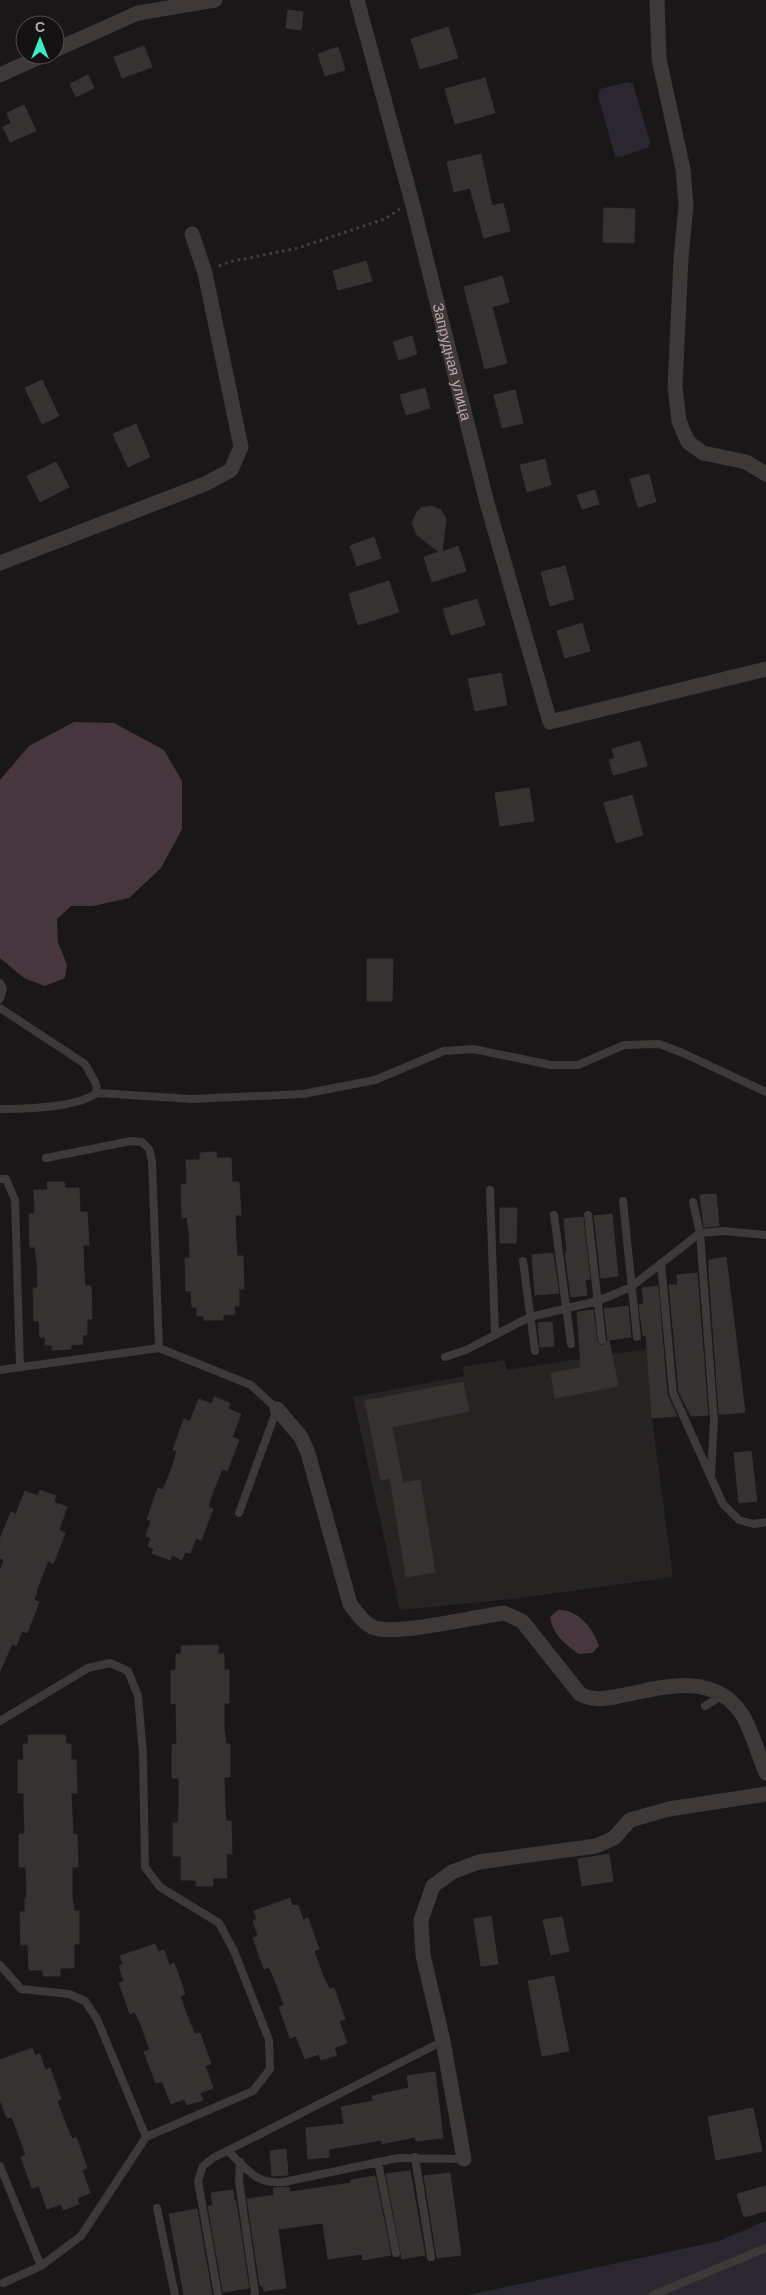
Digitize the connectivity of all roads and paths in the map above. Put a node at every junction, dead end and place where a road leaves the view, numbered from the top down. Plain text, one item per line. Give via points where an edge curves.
1 (215, 0) edge
2 (357, 0) edge
3 (657, 0) edge
4 (135, 7) edge
5 (65, 45) edge
6 (22, 65) edge
7 (0, 75) edge
8 (412, 202) junction
9 (192, 234) dead end
10 (205, 273) junction
11 (766, 474) edge
12 (0, 563) edge
13 (766, 669) edge
14 (0, 983) edge
15 (0, 998) edge
16 (0, 1008) edge
17 (766, 1092) edge
18 (97, 1093) junction
19 (0, 1109) edge
20 (46, 1158) dead end
21 (0, 1179) edge
22 (490, 1190) dead end
23 (623, 1201) dead end
24 (693, 1202) dead end
25 (554, 1214) dead end
26 (588, 1215) dead end
27 (700, 1234) junction
28 (766, 1235) edge
29 (523, 1261) dead end
30 (661, 1264) junction
31 (631, 1286) junction
32 (598, 1301) junction
33 (566, 1309) junction
34 (530, 1316) junction
35 (495, 1335) junction
36 (637, 1337) dead end
37 (602, 1340) dead end
38 (571, 1344) dead end
39 (159, 1348) junction
40 (535, 1351) dead end
41 (445, 1357) dead end
42 (20, 1367) junction
43 (0, 1370) edge
44 (277, 1409) junction
45 (711, 1476) junction
46 (239, 1512) dead end
47 (766, 1522) edge
48 (723, 1695) junction
49 (705, 1706) dead end
50 (0, 1721) edge
51 (766, 1774) edge
52 (766, 1794) edge
53 (0, 1965) edge
54 (442, 2041) junction
55 (146, 2137) junction
56 (228, 2150) junction
57 (415, 2157) junction
58 (464, 2159) joint
59 (240, 2162) junction
60 (378, 2162) junction
61 (0, 2166) edge
62 (157, 2208) dead end
63 (766, 2248) edge
64 (396, 2253) dead end
65 (431, 2257) dead end
66 (41, 2266) junction
67 (0, 2274) edge
68 (2, 2283) edge
69 (175, 2295) edge
70 (218, 2295) edge
71 (254, 2295) edge
72 (653, 2295) edge

1 - 4 street
2 - 8 street, Запрудная улица
3 - 11 street via 659,59 683,169 686,205 675,386 679,421 688,442 703,453 746,462
4 - 5 street
6 - 7 street
8 - 10 path via 385,219 298,248 229,262
8 - 13 street, Запрудная улица via 487,503 550,722
9 - 10 street
10 - 12 street via 242,447 231,470 205,484
14 - 15 lane via 3,989
16 - 18 lane via 85,1064 96,1084
17 - 18 lane via 659,1044 624,1045 578,1065 552,1065 473,1049 444,1051 375,1080 303,1094 192,1099
18 - 19 lane via 88,1100 31,1109
20 - 39 lane via 132,1141 142,1142 149,1149
21 - 42 lane via 6,1179 15,1200
22 - 35 lane
23 - 31 lane
24 - 27 lane
25 - 33 lane
26 - 32 lane
27 - 28 lane via 724,1231
27 - 30 lane
27 - 45 lane via 714,1421
29 - 34 lane
30 - 31 lane
30 - 45 lane via 673,1393
31 - 32 lane
31 - 36 lane
32 - 33 lane
32 - 37 lane
33 - 34 lane
33 - 38 lane
34 - 35 lane
34 - 40 lane
35 - 41 lane
39 - 42 lane
39 - 44 lane via 251,1385
42 - 43 lane
44 - 46 lane
44 - 48 street via 308,1453 350,1604 373,1628 396,1630 504,1613 522,1621 580,1694 587,1698 602,1700 673,1685 704,1687
45 - 47 lane via 723,1504 739,1520 754,1524
48 - 49 lane
48 - 51 street via 741,1713
50 - 55 lane via 88,1668 110,1663 128,1671 138,1696 143,1754 145,1867 160,1887 219,1923 234,1951 269,2040 270,2069 253,2092
52 - 54 street via 669,1809 630,1820 614,1838 596,1846 478,1862 452,1872 433,1886 421,1920 423,1955
53 - 55 lane via 21,1989 69,1994 85,2001 97,2019
54 - 56 lane
54 - 58 street
55 - 66 lane via 81,2236
56 - 59 lane
56 - 70 lane via 203,2166 198,2181
57 - 58 lane
57 - 60 lane
57 - 65 lane
59 - 60 lane via 257,2178 270,2184
59 - 71 lane via 239,2181
60 - 64 lane
61 - 66 lane
62 - 69 lane
63 - 72 lane
66 - 68 lane
67 - 68 lane

